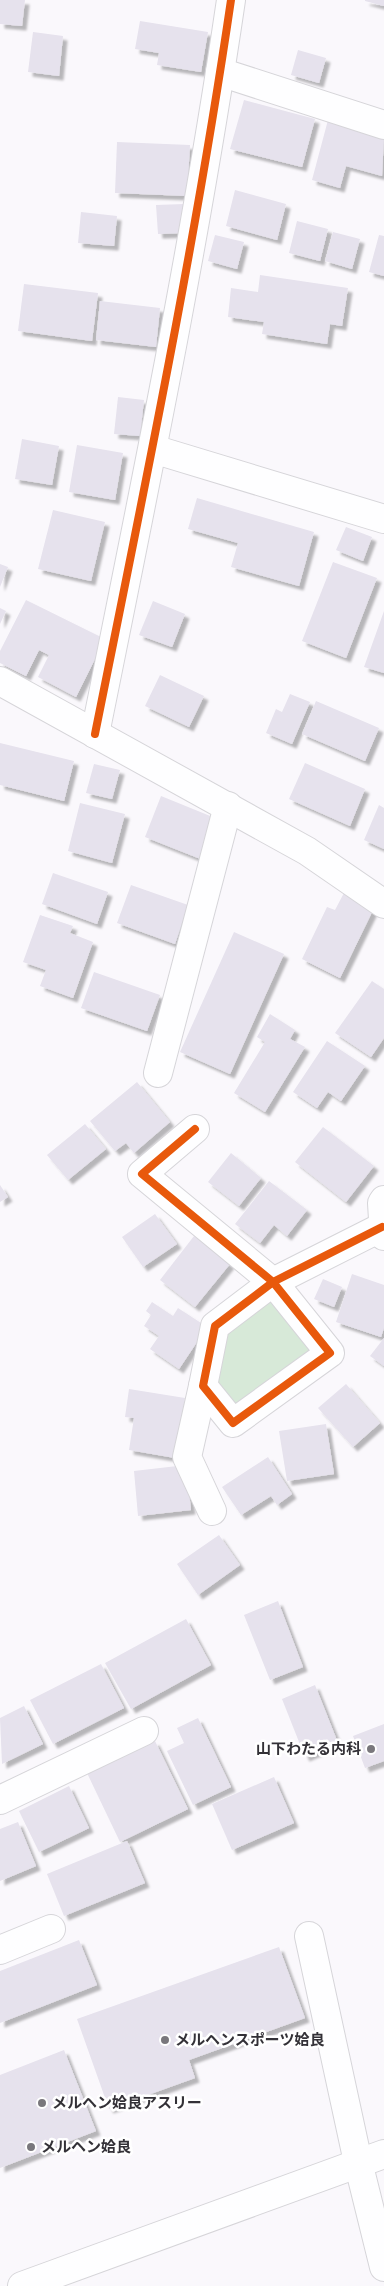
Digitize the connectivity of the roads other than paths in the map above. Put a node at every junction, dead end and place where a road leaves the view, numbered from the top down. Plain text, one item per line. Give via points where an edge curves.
1 (231, 0) edge
2 (220, 72) junction
3 (384, 125) edge
4 (152, 449) junction
5 (384, 519) edge
6 (0, 682) edge
7 (95, 734) junction
8 (228, 806) junction
9 (384, 904) edge
10 (158, 1073) dead end
11 (195, 1129) dead end
12 (384, 1200) edge
13 (383, 1232) edge
14 (273, 1282) junction
15 (203, 1386) junction
16 (212, 1511) dead end
17 (144, 1731) dead end
18 (0, 1800) edge
19 (51, 1929) dead end
20 (309, 1936) dead end
21 (0, 1950) edge
22 (384, 2154) edge
23 (358, 2162) junction
24 (384, 2267) edge
25 (73, 2277) edge
26 (22, 2286) edge

1 - 2 street
2 - 3 street
2 - 4 street
4 - 5 street
4 - 7 street
6 - 7 street
7 - 8 street
8 - 9 street via 307,851
8 - 10 street
11 - 14 street via 142,1174
12 - 13 street
13 - 14 street
14 - 15 street via 215,1326
14 - 15 street via 330,1353 233,1423
15 - 16 street via 187,1457
17 - 18 street
19 - 21 street
20 - 23 street
22 - 23 street
23 - 24 street
23 - 25 street
25 - 26 street

